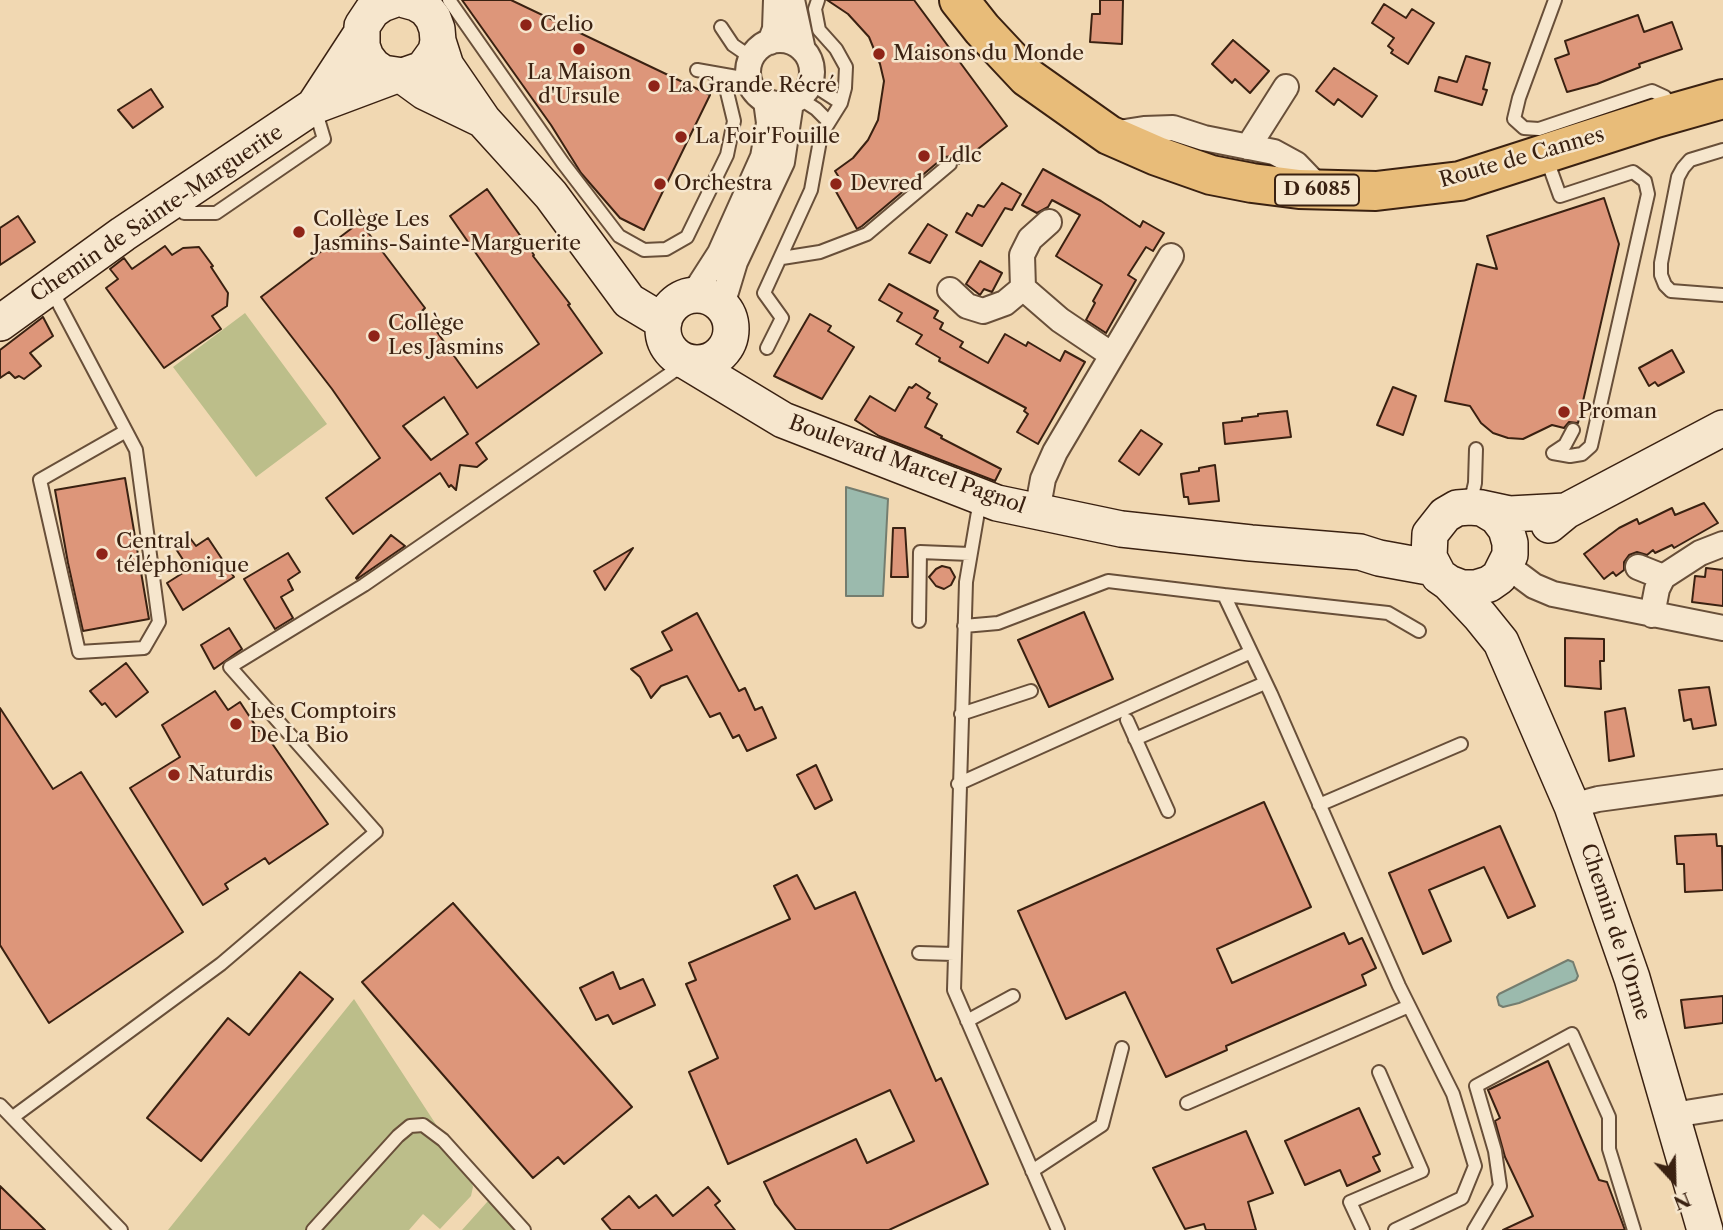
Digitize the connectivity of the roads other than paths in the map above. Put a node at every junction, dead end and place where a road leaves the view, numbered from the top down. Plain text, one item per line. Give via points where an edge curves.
1 (775, 0) edge
2 (792, 0) edge
3 (818, 0) edge
4 (960, 0) edge
5 (1555, 0) edge
6 (415, 1) edge
7 (362, 20) edge
8 (721, 27) dead end
9 (438, 41) junction
10 (803, 50) junction
11 (750, 64) junction
12 (697, 70) dead end
13 (399, 76) junction
14 (1286, 87) dead end
15 (800, 94) junction
16 (1723, 99) edge
17 (766, 101) junction
18 (841, 103) junction
19 (314, 106) junction
20 (1674, 112) junction
21 (483, 120) junction
22 (829, 121) junction
23 (1110, 135) junction
24 (1248, 147) junction
25 (1723, 150) edge
26 (1545, 154) junction
27 (950, 164) dead end
28 (1321, 190) junction
29 (1049, 222) dead end
30 (1171, 256) dead end
31 (782, 258) junction
32 (49, 286) junction
33 (1023, 288) junction
34 (950, 289) dead end
35 (1723, 295) edge
36 (690, 305) junction
37 (0, 323) edge
38 (728, 345) junction
39 (767, 348) dead end
40 (1112, 355) junction
41 (687, 362) junction
42 (751, 400) junction
43 (1723, 428) edge
44 (1573, 430) dead end
45 (126, 431) junction
46 (1476, 449) dead end
47 (981, 496) junction
48 (1465, 510) junction
49 (1566, 511) junction
50 (1037, 512) junction
51 (1723, 544) edge
52 (1360, 552) junction
53 (971, 554) junction
54 (1505, 566) junction
55 (1638, 567) dead end
56 (1441, 576) junction
57 (1663, 577) junction
58 (1224, 595) junction
59 (1652, 615) junction
60 (919, 621) dead end
61 (964, 626) junction
62 (1723, 628) edge
63 (1419, 631) dead end
64 (1501, 642) junction
65 (1251, 652) junction
66 (1265, 682) junction
67 (1031, 691) dead end
68 (961, 714) junction
69 (1127, 720) dead end
70 (1135, 739) junction
71 (1461, 744) dead end
72 (1723, 782) edge
73 (958, 784) junction
74 (1319, 805) junction
75 (1572, 806) junction
76 (1168, 811) dead end
77 (919, 953) dead end
78 (954, 954) junction
79 (1013, 996) dead end
80 (1409, 1006) junction
81 (967, 1021) junction
82 (1122, 1048) dead end
83 (1379, 1072) dead end
84 (1187, 1103) dead end
85 (0, 1105) edge
86 (1723, 1108) edge
87 (1673, 1115) junction
88 (13, 1117) junction
89 (1032, 1171) junction
90 (121, 1230) edge
91 (313, 1230) edge
92 (524, 1230) edge
93 (1058, 1230) edge
94 (1363, 1230) edge
95 (1395, 1230) edge
96 (1474, 1230) edge
97 (1634, 1230) edge
98 (1705, 1230) edge

1 - 11 street via 775,29
2 - 10 street
3 - 18 lane via 815,9 820,30 846,67
4 - 23 main road, Route de Cannes / D 6085 via 1027,77
5 - 20 lane via 1514,119 1524,128 1539,129 1652,91 1665,97
6 - 7 street, Chemin de Sainte-Marguerite via 382,4
6 - 9 street via 433,18
6 - 11 lane via 563,163 619,236 644,250 666,249 687,237 727,155 734,121 727,92
7 - 13 street via 366,57 383,73
7 - 19 street, Chemin de Sainte-Marguerite
8 - 11 lane
9 - 13 street, Chemin de Sainte-Marguerite via 423,69
9 - 21 street via 446,66
10 - 11 street via 788,41
10 - 15 street via 811,65
11 - 12 lane
11 - 17 street via 757,94
13 - 19 street, Chemin de Sainte-Marguerite
13 - 21 street
14 - 24 street
15 - 17 street via 774,104
15 - 18 lane
15 - 22 lane
15 - 36 street via 782,162 735,262
16 - 20 main road, Route de Cannes / D 6085
17 - 36 street via 769,124 763,157 720,253
18 - 22 lane
19 - 32 street, Chemin de Sainte-Marguerite
20 - 26 main road, Route de Cannes / D 6085
21 - 36 street via 551,195 629,301
22 - 31 lane via 821,135 811,190
23 - 24 street via 1173,128
23 - 28 main road, Route de Cannes / D 6085 via 1211,175
24 - 28 street via 1274,152 1296,164
25 - 35 lane via 1690,160 1678,177 1661,263 1661,275 1671,291
26 - 28 main road, Route de Cannes / D 6085 via 1460,181 1376,191
26 - 44 lane via 1560,196 1633,172 1645,181 1648,194 1591,446 1570,457 1553,453 1565,445
27 - 31 lane via 867,234 820,252
29 - 33 street via 1030,239 1022,255
30 - 40 street
31 - 39 lane via 764,293 782,318
32 - 37 street, Chemin de Sainte-Marguerite
32 - 45 lane
33 - 34 street via 1005,303 983,311 968,306
33 - 40 street
36 - 38 street via 731,322
36 - 41 street via 666,342
38 - 41 street via 711,360
38 - 42 street
40 - 50 street via 1042,479
41 - 42 street, Boulevard Marcel Pagnol
41 - 88 lane via 364,584 230,667 376,832 221,964
42 - 47 street, Boulevard Marcel Pagnol via 783,420
43 - 49 street
45 - 45 lane via 136,450 159,622 144,648 79,652 40,480
46 - 48 lane via 1475,484
47 - 50 street, Boulevard Marcel Pagnol
47 - 53 lane
48 - 49 street via 1510,514
48 - 52 street, Boulevard Marcel Pagnol
48 - 54 street via 1497,517 1506,529 1510,543
48 - 56 street via 1437,522 1430,534 1429,557
49 - 54 street
50 - 52 street, Boulevard Marcel Pagnol via 1121,529
51 - 57 street
52 - 56 street, Boulevard Marcel Pagnol
53 - 60 lane via 920,552
53 - 61 lane
54 - 56 street via 1489,584 1476,589 1462,588
54 - 59 street via 1553,594
54 - 64 street, Chemin de l'Orme
55 - 57 street
56 - 64 street, Chemin de l'Orme
57 - 59 street
58 - 61 lane via 1108,581 998,623
58 - 63 lane via 1388,613
58 - 65 lane
59 - 62 street
61 - 68 lane
64 - 75 street, Chemin de l'Orme
65 - 66 lane
65 - 73 lane
66 - 70 lane
66 - 74 lane
67 - 68 lane
68 - 73 lane
69 - 70 lane
70 - 76 lane
71 - 74 lane
72 - 75 street
73 - 78 lane
74 - 80 lane
75 - 87 street, Chemin de l'Orme via 1632,978
77 - 78 lane
78 - 81 lane via 954,990
79 - 81 lane
80 - 84 lane
80 - 95 lane via 1453,1094 1475,1166 1462,1198
81 - 89 lane
82 - 89 lane via 1102,1125
83 - 94 lane via 1422,1171 1350,1202
85 - 88 lane
86 - 87 street
87 - 98 street, Chemin de l'Orme
88 - 90 lane
89 - 93 lane
91 - 92 lane via 398,1136 410,1126 423,1125 443,1140
96 - 97 lane via 1500,1186 1476,1086 1572,1034 1609,1117 1609,1149

